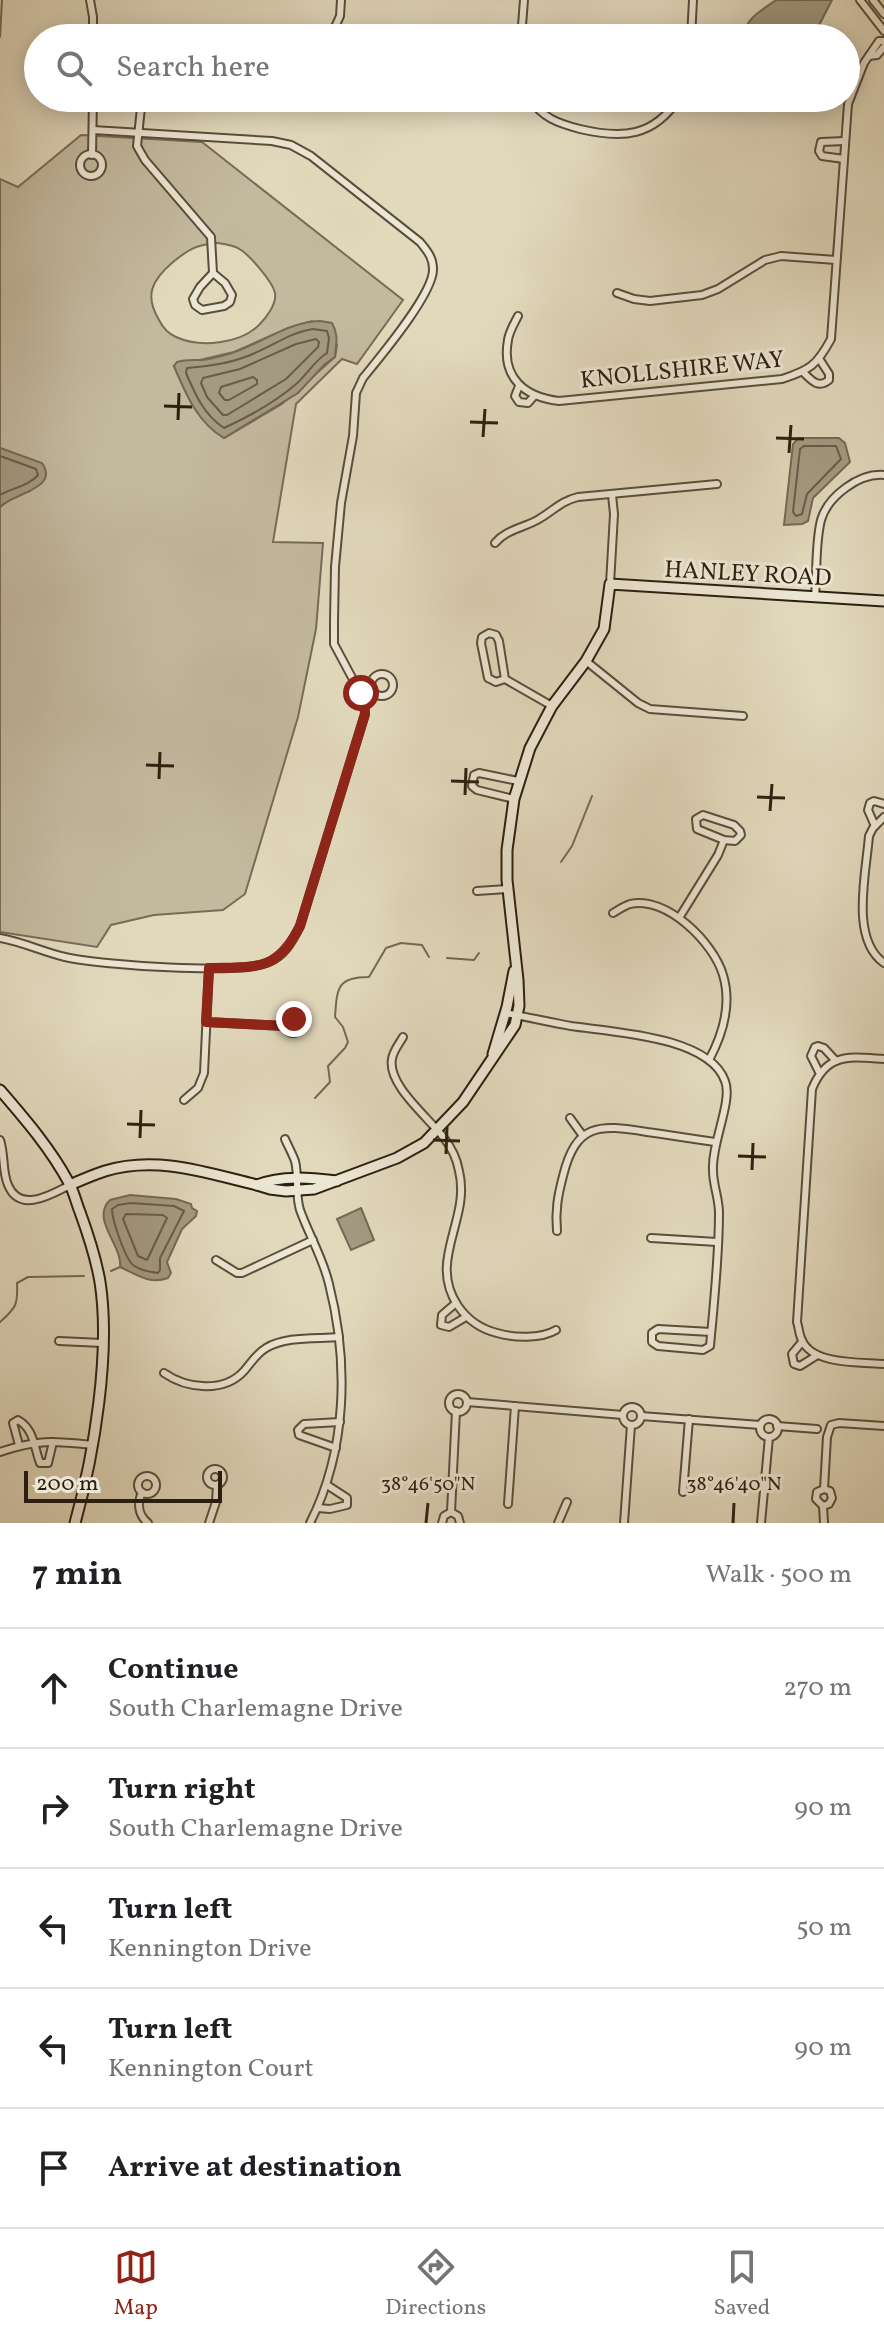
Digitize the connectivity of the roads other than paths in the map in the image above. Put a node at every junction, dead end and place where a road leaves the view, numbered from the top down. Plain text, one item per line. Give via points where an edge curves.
1 (90, 0) edge
2 (341, 0) edge
3 (524, 0) edge
4 (693, 0) edge
5 (860, 0) edge
6 (873, 0) edge
7 (884, 14) edge
8 (93, 24) edge
9 (336, 24) edge
10 (523, 24) edge
11 (692, 24) edge
12 (884, 31) edge
13 (884, 41) edge
14 (884, 47) edge
15 (869, 56) junction
16 (860, 74) edge
17 (93, 112) edge
18 (140, 112) edge
19 (539, 112) edge
20 (667, 112) edge
21 (848, 112) edge
22 (93, 130) junction
23 (138, 132) junction
24 (845, 141) junction
25 (92, 155) dead end
26 (844, 159) junction
27 (836, 260) junction
28 (213, 273) junction
29 (733, 279) junction
30 (739, 289) dead end
31 (617, 293) dead end
32 (518, 316) dead end
33 (820, 360) junction
34 (803, 372) junction
35 (519, 386) junction
36 (534, 396) junction
37 (884, 475) edge
38 (717, 484) dead end
39 (612, 495) junction
40 (495, 543) dead end
41 (610, 584) junction
42 (815, 597) junction
43 (884, 601) edge
44 (586, 661) junction
45 (505, 679) junction
46 (372, 689) dead end
47 (361, 693) junction
48 (552, 706) junction
49 (743, 716) dead end
50 (518, 781) junction
51 (514, 799) junction
52 (884, 804) edge
53 (884, 817) edge
54 (875, 826) junction
55 (724, 840) junction
56 (507, 889) junction
57 (477, 891) dead end
58 (613, 913) dead end
59 (679, 918) junction
60 (0, 938) edge
61 (884, 963) edge
62 (515, 967) junction
63 (209, 968) junction
64 (505, 1013) junction
65 (517, 1015) junction
66 (206, 1022) junction
67 (286, 1026) dead end
68 (403, 1037) dead end
69 (492, 1057) junction
70 (884, 1059) edge
71 (709, 1060) junction
72 (836, 1061) junction
73 (819, 1072) junction
74 (0, 1090) edge
75 (184, 1100) dead end
76 (570, 1118) dead end
77 (436, 1129) junction
78 (583, 1136) junction
79 (285, 1139) dead end
80 (0, 1140) edge
81 (715, 1142) junction
82 (297, 1178) junction
83 (337, 1181) junction
84 (70, 1185) junction
85 (257, 1185) junction
86 (297, 1190) junction
87 (557, 1231) dead end
88 (651, 1238) dead end
89 (313, 1240) junction
90 (717, 1242) junction
91 (216, 1260) dead end
92 (456, 1303) junction
93 (466, 1317) junction
94 (556, 1330) dead end
95 (711, 1332) junction
96 (339, 1337) junction
97 (59, 1341) dead end
98 (802, 1342) junction
99 (102, 1343) junction
100 (816, 1356) junction
101 (884, 1364) edge
102 (164, 1373) dead end
103 (467, 1402) junction
104 (515, 1406) junction
105 (456, 1411) junction
106 (623, 1415) junction
107 (641, 1416) junction
108 (689, 1419) junction
109 (340, 1422) junction
110 (631, 1425) junction
111 (760, 1425) junction
112 (777, 1426) junction
113 (884, 1426) edge
114 (817, 1429) dead end
115 (769, 1437) junction
116 (34, 1442) junction
117 (53, 1442) junction
118 (19, 1445) junction
119 (92, 1445) junction
120 (336, 1448) junction
121 (0, 1452) edge
122 (217, 1485) dead end
123 (327, 1485) junction
124 (824, 1489) junction
125 (142, 1492) dead end
126 (683, 1492) dead end
127 (567, 1502) dead end
128 (508, 1504) dead end
129 (823, 1506) junction
130 (318, 1508) junction
131 (451, 1512) junction
132 (75, 1523) edge
133 (148, 1523) edge
134 (209, 1523) edge
135 (310, 1523) edge
136 (442, 1523) edge
137 (460, 1523) edge
138 (558, 1523) edge
139 (624, 1523) edge
140 (761, 1523) edge
141 (824, 1523) edge

1 - 8 street
2 - 9 street
3 - 10 street
4 - 11 street
5 - 12 street
6 - 7 street
13 - 15 street, KNOLLSHIRE WAY
14 - 15 street
15 - 16 street, KNOLLSHIRE WAY
17 - 22 street
18 - 23 street
19 - 20 street via 563,125 614,136 653,124
21 - 24 street, KNOLLSHIRE WAY
22 - 23 street
22 - 25 street
23 - 28 street via 137,146 145,160 211,237
23 - 47 street via 291,145 430,254 434,271 428,288 356,393 338,532 334,644
24 - 26 street, KNOLLSHIRE WAY
24 - 26 street via 821,142 819,151 824,157
26 - 27 street, KNOLLSHIRE WAY
27 - 29 street via 781,256
27 - 33 street, KNOLLSHIRE WAY via 831,339
28 - 28 street via 193,299 202,310 230,302 225,283
29 - 30 street
29 - 31 street via 702,295 650,301
32 - 35 street via 507,356
33 - 34 street, KNOLLSHIRE WAY
33 - 34 street via 829,374 824,384
34 - 36 street, KNOLLSHIRE WAY via 782,379 559,401
35 - 36 street, KNOLLSHIRE WAY
35 - 36 street, KNOLLSHIRE WAY via 519,402 528,403
37 - 42 street via 848,485 821,519
38 - 39 street
39 - 40 street via 566,500
39 - 41 street
41 - 42 street, HANLEY ROAD
41 - 44 street via 604,629
42 - 43 street, HANLEY ROAD
44 - 48 street
44 - 49 street via 650,709
45 - 45 street via 488,678 481,643 489,633 499,641
45 - 48 street
46 - 47 street
47 - 63 street via 365,714 291,945 253,967
48 - 50 street
50 - 51 street
50 - 51 street via 479,773 472,780 477,790
51 - 56 street
52 - 54 street via 870,803
53 - 54 street
54 - 61 street via 869,836 863,926 871,952
55 - 55 street via 739,839 738,827 703,815 696,819 697,829
55 - 59 street
56 - 57 street
56 - 62 street
58 - 59 street via 641,904
59 - 71 street via 701,936 723,975 726,1011
60 - 63 street via 76,959
62 - 64 street
62 - 65 street
63 - 66 street
64 - 65 street
64 - 69 street
65 - 69 street
65 - 71 street via 635,1034
66 - 67 street
66 - 75 street via 204,1073 198,1088
68 - 77 street via 392,1057 394,1077
69 - 77 street via 463,1102
70 - 72 street
71 - 81 street via 727,1091
72 - 73 street
72 - 73 street via 824,1048 815,1047 811,1056
73 - 98 street via 812,1089 802,1238 797,1322
74 - 84 street
76 - 78 street
77 - 83 street via 424,1143 397,1158
77 - 92 street via 461,1178 461,1202 446,1261 448,1288
78 - 81 street via 600,1127 627,1128
78 - 87 street via 568,1154 555,1213
79 - 82 street
80 - 84 street via 8,1185 23,1200
81 - 90 street
82 - 83 street
82 - 85 street
82 - 86 street
83 - 86 street
84 - 85 street via 104,1171 143,1164 195,1169
84 - 99 street via 100,1282
85 - 86 street
86 - 89 street
88 - 90 street
89 - 91 street via 242,1273
89 - 96 street via 329,1282
90 - 95 street
92 - 93 street
92 - 93 street via 442,1315 441,1325 455,1325
93 - 94 street via 501,1335 533,1337
95 - 95 street via 658,1329 652,1342 703,1350 710,1346
96 - 102 street via 266,1348 224,1384 180,1383
96 - 109 street
97 - 99 street
98 - 100 street
98 - 100 street via 792,1354 794,1364
99 - 119 street
100 - 101 street
103 - 104 street
103 - 105 street
103 - 105 street via 461,1394 452,1396 449,1405
104 - 106 street
104 - 128 street
105 - 131 street
106 - 107 street via 632,1407
106 - 110 street
107 - 108 street
107 - 110 street
108 - 111 street
108 - 126 street
109 - 120 street
109 - 120 street via 304,1424 298,1430 306,1439
110 - 139 street
111 - 112 street via 768,1419
111 - 115 street
112 - 114 street
112 - 115 street
113 - 124 street via 831,1425
115 - 140 street
116 - 117 street
116 - 117 street via 44,1464
116 - 118 street
116 - 118 street via 18,1420 13,1428
117 - 119 street
118 - 121 street
119 - 132 street
120 - 123 street
122 - 134 street
123 - 130 street
123 - 130 street via 347,1498 347,1505
124 - 129 street via 816,1499
124 - 129 street via 832,1498
125 - 133 street via 139,1508
127 - 138 street
129 - 141 street
130 - 135 street
131 - 136 street
131 - 137 street

